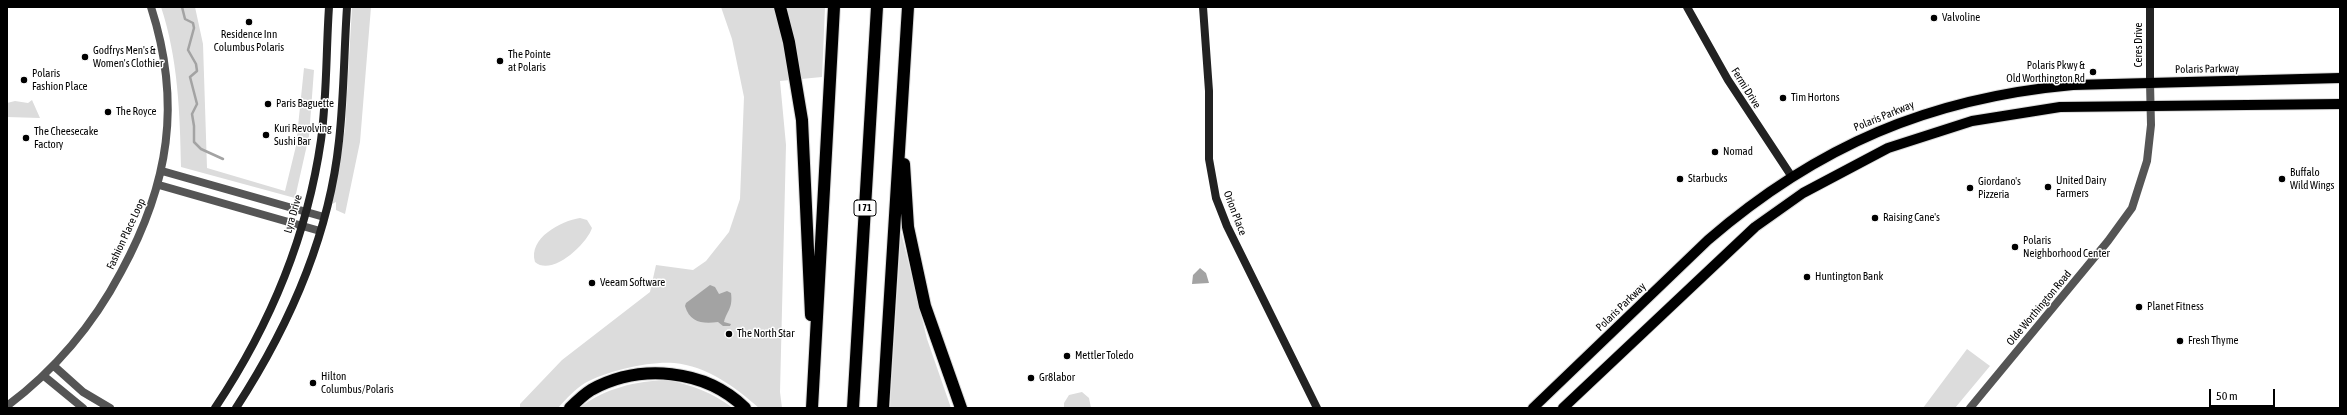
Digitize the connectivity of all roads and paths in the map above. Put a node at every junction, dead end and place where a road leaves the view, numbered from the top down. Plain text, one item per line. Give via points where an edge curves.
1 (151, 7) edge
2 (329, 7) edge
3 (347, 7) edge
4 (780, 7) edge
5 (834, 7) edge
6 (877, 7) edge
7 (908, 7) edge
8 (1203, 7) edge
9 (1687, 7) edge
10 (2150, 7) edge
11 (2340, 78) edge
12 (2150, 83) junction
13 (2340, 104) edge
14 (2150, 105) junction
15 (901, 115) junction
16 (162, 171) junction
17 (1792, 177) junction
18 (159, 185) junction
19 (306, 213) junction
20 (324, 217) junction
21 (302, 226) junction
22 (320, 231) junction
23 (54, 366) junction
24 (44, 376) junction
25 (814, 380) junction
26 (7, 406) edge
27 (83, 408) edge
28 (110, 408) edge
29 (215, 408) edge
30 (236, 408) edge
31 (570, 408) edge
32 (745, 408) edge
33 (812, 408) edge
34 (853, 408) edge
35 (883, 408) edge
36 (961, 408) edge
37 (1317, 408) edge
38 (1533, 408) edge
39 (1563, 408) edge
40 (1970, 408) edge

1 - 16 street, Fashion Place Loop via 162,50 168,97
2 - 19 main road, Lyra Drive via 321,140
3 - 20 main road via 339,142
4 - 25 highway via 789,42 802,120
5 - 25 highway
6 - 34 highway, I 71
7 - 15 highway
8 - 37 main road, Orion Place via 1209,92 1209,159 1216,198 1227,226
9 - 17 main road, Fermi Drive via 1728,80
10 - 12 main road, Ceres Drive
11 - 12 main road, Polaris Parkway
12 - 14 street, Olde Worthington Road
12 - 17 main road, Polaris Parkway via 2036,88 1959,103 1922,114 1843,146
13 - 14 main road
14 - 39 main road via 2068,106 1997,116 1913,139 1852,165 1803,193 1754,227
14 - 40 street, Olde Worthington Road via 2147,161 2140,187 2128,214
15 - 35 highway
15 - 36 highway via 908,227 925,306
16 - 18 street, Fashion Place Loop
16 - 19 street
17 - 38 main road, Polaris Parkway via 1760,196 1708,240
18 - 21 street
18 - 23 street, Fashion Place Loop via 144,228 115,284 90,322
19 - 20 street
19 - 21 main road, Lyra Drive
20 - 22 main road
21 - 22 street
21 - 29 main road, Lyra Drive via 284,280 267,319 246,359
22 - 30 main road via 301,286 283,326 262,368
23 - 24 street, Fashion Place Loop
23 - 28 street via 84,392
24 - 26 street, Fashion Place Loop
24 - 27 street
25 - 33 highway
31 - 32 highway via 591,390 622,378 646,373 677,375 705,382 734,398

